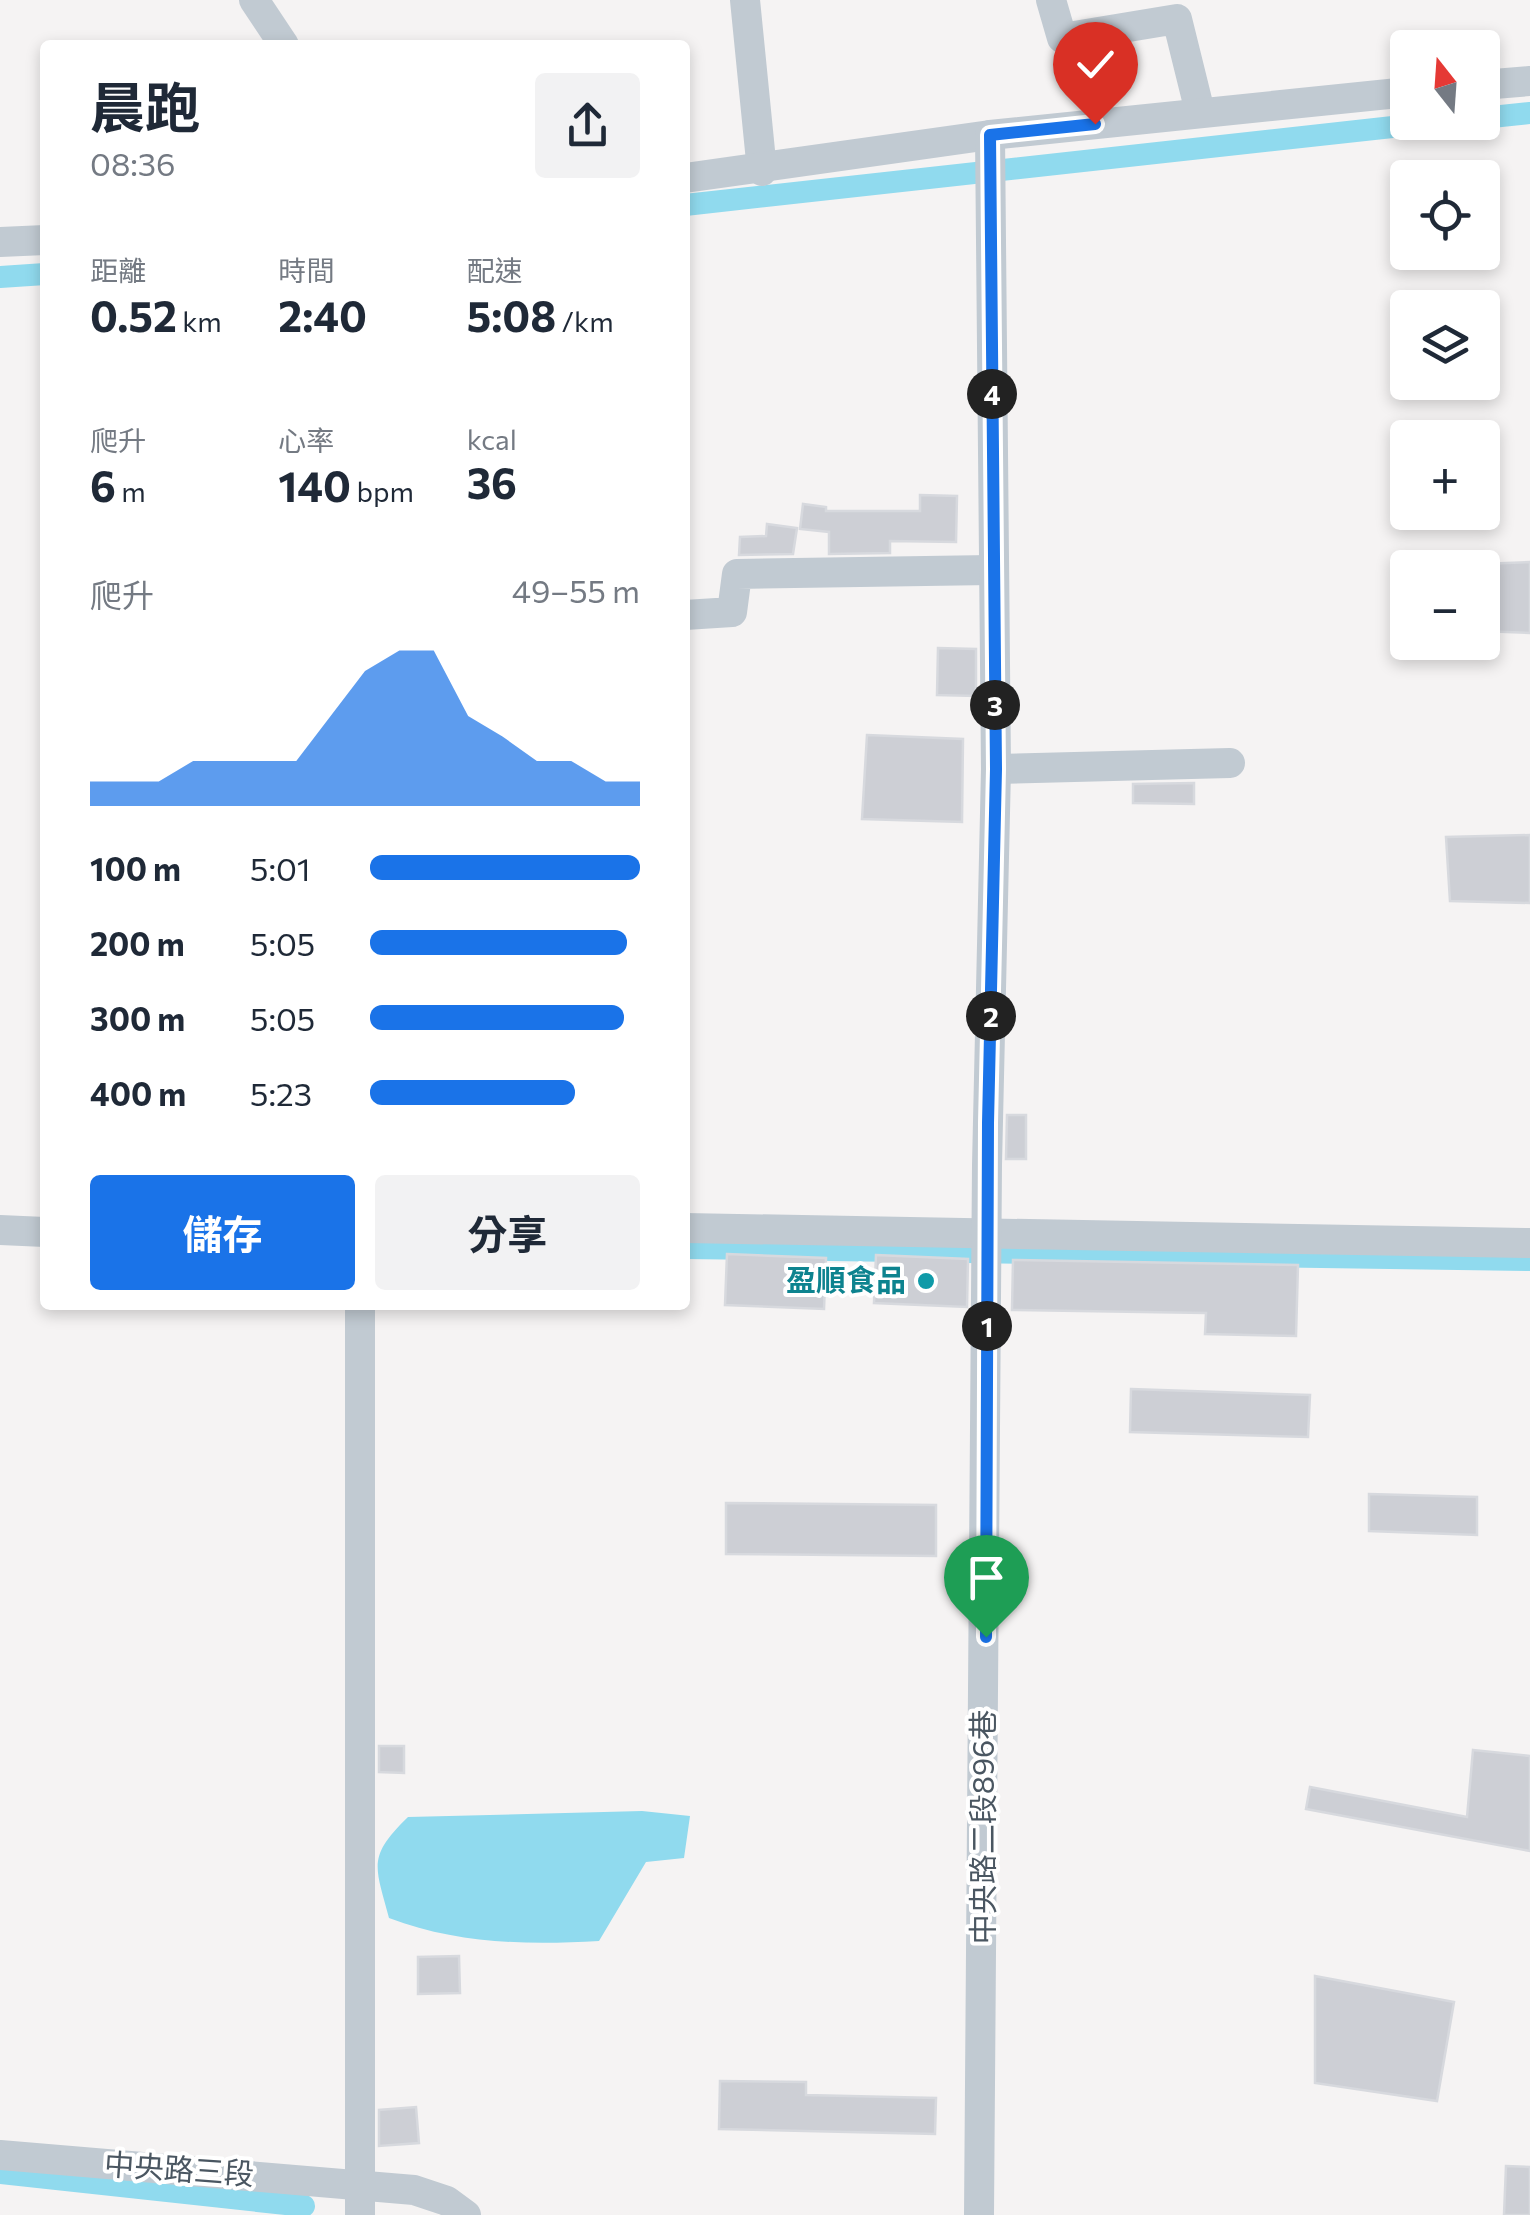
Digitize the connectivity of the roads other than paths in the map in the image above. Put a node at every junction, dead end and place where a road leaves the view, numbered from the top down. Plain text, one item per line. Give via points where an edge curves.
1 (254, 0) edge
2 (745, 0) edge
3 (1051, 0) edge
4 (281, 40) edge
5 (1530, 80) edge
6 (1500, 83) edge
7 (1390, 94) edge
8 (1200, 112) junction
9 (990, 135) junction
10 (762, 170) junction
11 (690, 177) edge
12 (40, 240) edge
13 (0, 242) edge
14 (991, 570) junction
15 (690, 615) edge
16 (1230, 763) dead end
17 (996, 769) junction
18 (690, 1228) edge
19 (0, 1230) edge
20 (40, 1232) edge
21 (987, 1233) junction
22 (1530, 1243) edge
23 (360, 1310) edge
24 (0, 2155) edge
25 (359, 2183) junction
26 (360, 2215) edge
27 (466, 2215) edge
28 (979, 2215) edge

1 - 4 street
2 - 10 street
3 - 8 street via 1062,38 1177,19
5 - 6 street
7 - 8 street
8 - 9 street
9 - 10 street
9 - 14 street, 中央路二段896巷
10 - 11 street
12 - 13 street
14 - 15 street via 737,574 732,612
14 - 17 street, 中央路二段896巷
16 - 17 street
17 - 21 street, 中央路二段896巷
18 - 21 street
19 - 20 street
21 - 22 street
21 - 28 street, 中央路二段896巷
23 - 25 street
24 - 25 street, 中央路三段
25 - 26 street
25 - 27 street, 中央路三段 via 414,2190

